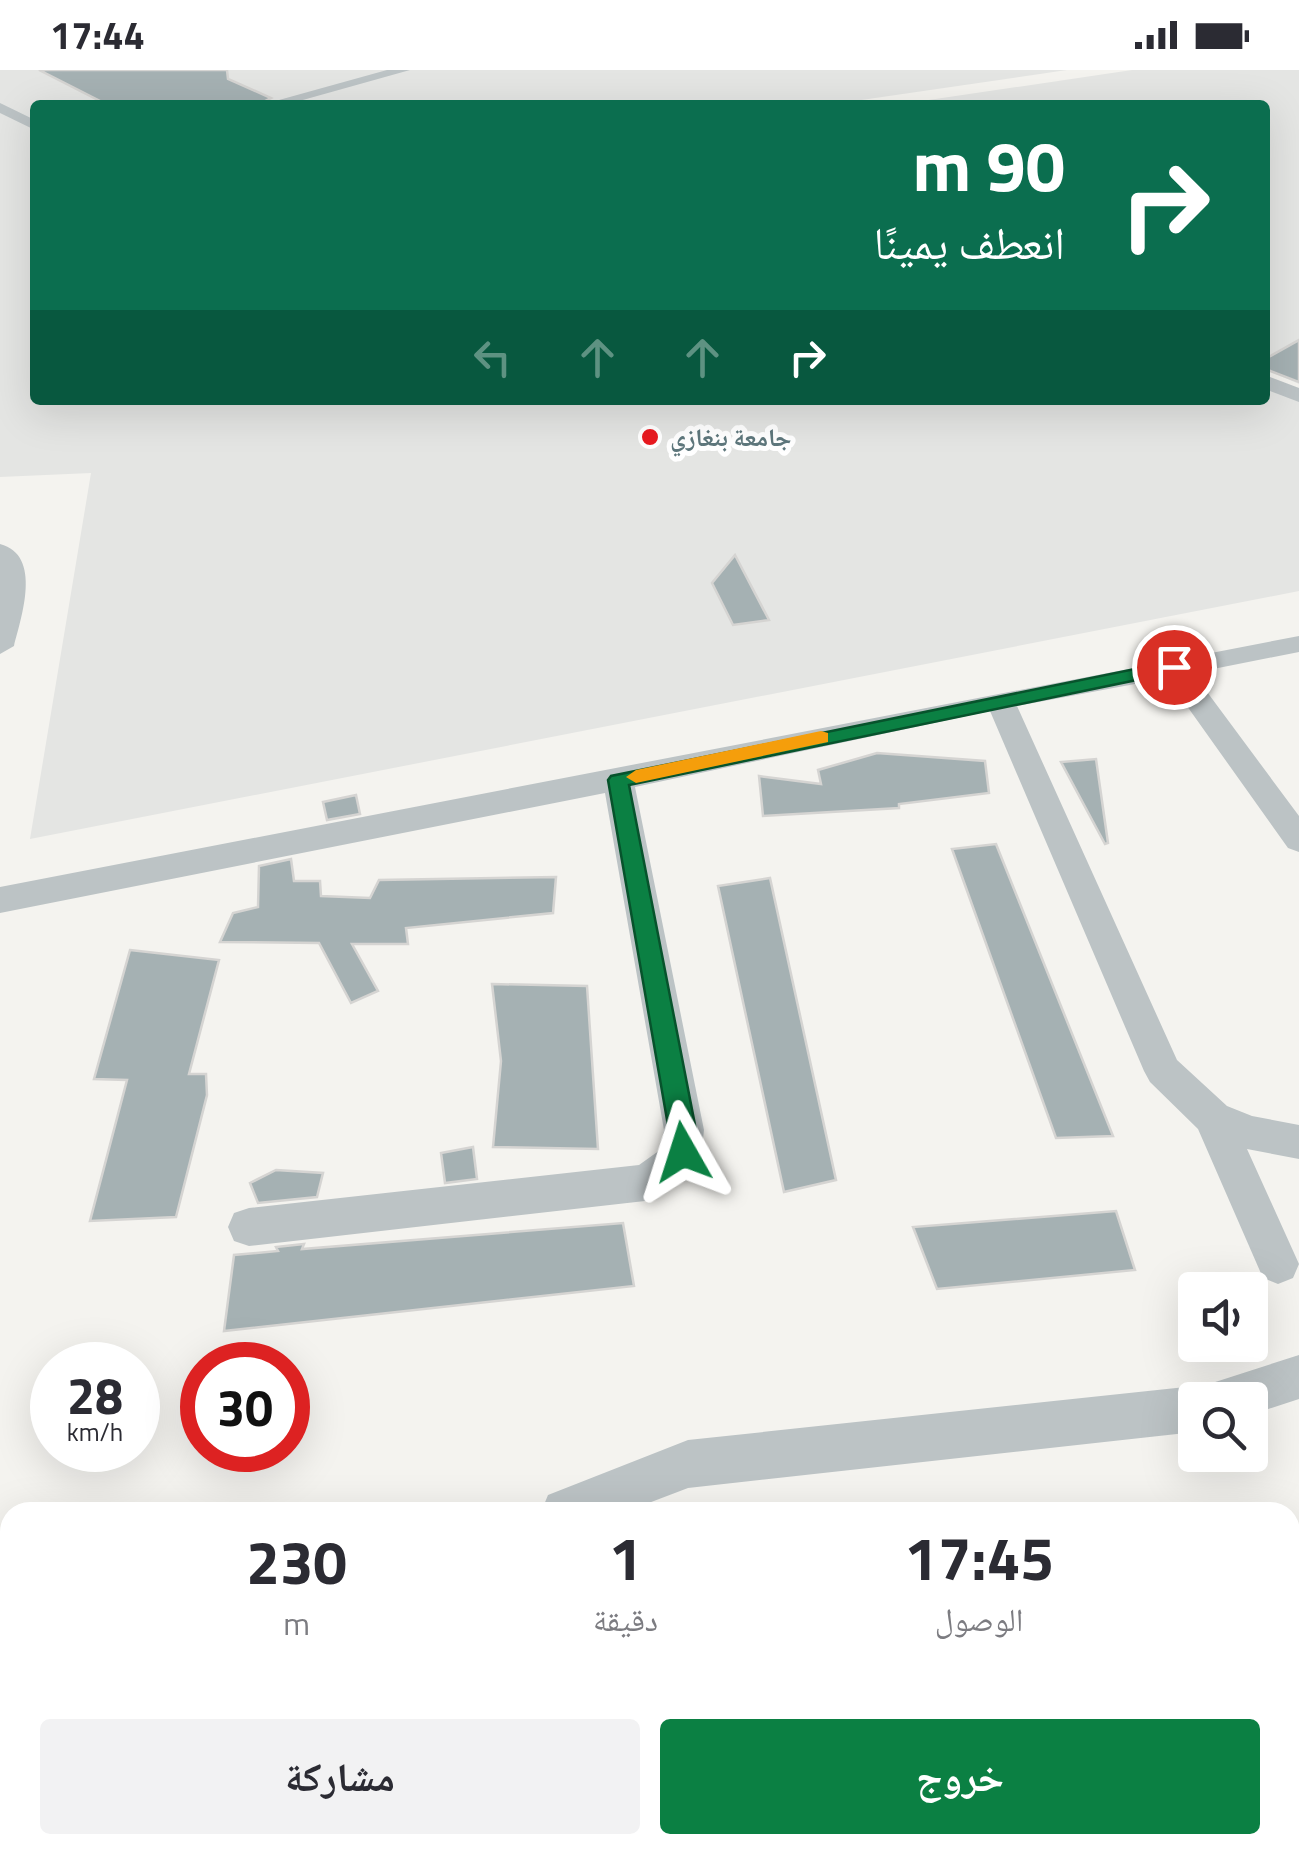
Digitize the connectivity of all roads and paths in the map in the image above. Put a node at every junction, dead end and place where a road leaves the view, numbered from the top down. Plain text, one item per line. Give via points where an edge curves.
1 (336, 70) edge
2 (403, 70) edge
3 (363, 80) junction
4 (287, 100) edge
5 (0, 107) edge
6 (30, 123) edge
7 (1270, 383) edge
8 (1299, 396) edge
9 (0, 552) edge
10 (1299, 644) edge
11 (0, 646) edge
12 (1174, 667) junction
13 (1000, 700) junction
14 (618, 780) junction
15 (1299, 840) edge
16 (0, 900) edge
17 (1213, 1118) junction
18 (1299, 1142) edge
19 (250, 1227) dead end
20 (1278, 1264) dead end
21 (1293, 1385) edge
22 (1268, 1391) edge
23 (1178, 1411) edge
24 (591, 1502) edge

1 - 3 street
2 - 3 street
3 - 4 street
5 - 6 street
7 - 8 street
9 - 11 street via 15,585
10 - 12 street
12 - 13 street
12 - 15 street
13 - 14 street
13 - 17 street via 1163,1071
14 - 16 street
14 - 19 street via 684,1130 683,1152 670,1170 645,1183
17 - 18 street
17 - 20 street
21 - 22 street
23 - 24 street via 688,1464

